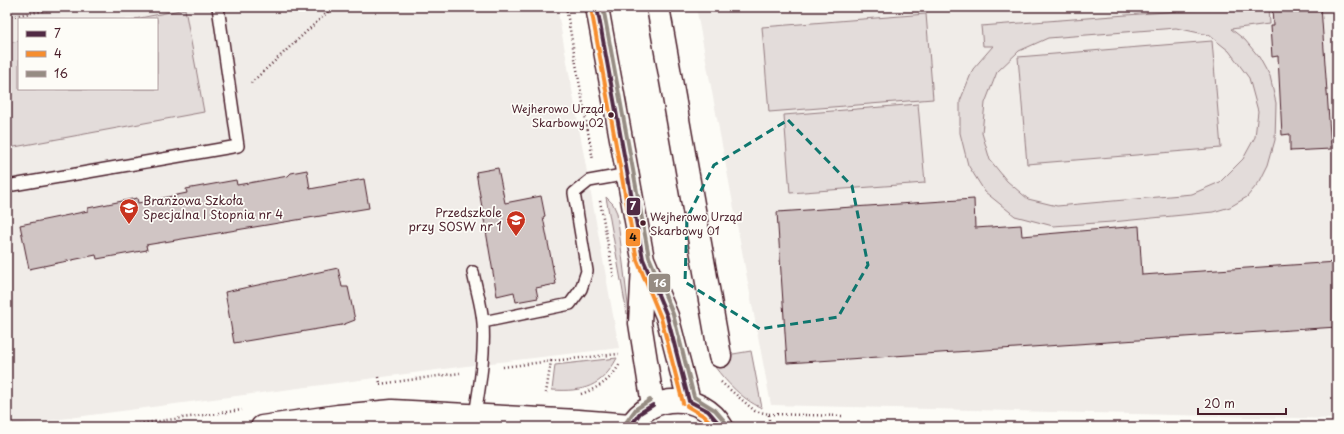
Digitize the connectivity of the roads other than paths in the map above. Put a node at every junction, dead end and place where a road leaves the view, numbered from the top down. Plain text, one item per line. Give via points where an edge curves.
1 (218, 7) edge
2 (597, 7) edge
3 (658, 7) edge
4 (628, 174) junction
5 (7, 186) edge
6 (643, 258) junction
7 (473, 272) dead end
8 (483, 322) junction
9 (720, 356) dead end
10 (689, 401) junction
11 (653, 405) junction
12 (483, 416) junction
13 (391, 419) edge
14 (630, 426) edge
15 (262, 427) edge
16 (509, 427) edge
17 (722, 427) edge

1 - 5 lane via 238,146
2 - 4 street
3 - 9 street
4 - 6 street
4 - 8 lane via 589,181 574,193 587,271 581,289 570,304
6 - 10 street via 667,316
6 - 11 street via 640,323
7 - 8 lane
8 - 12 lane
10 - 11 street via 671,400
10 - 17 street via 705,408
11 - 14 street via 640,413
12 - 13 street
12 - 14 street
12 - 16 street
13 - 15 street via 338,416

